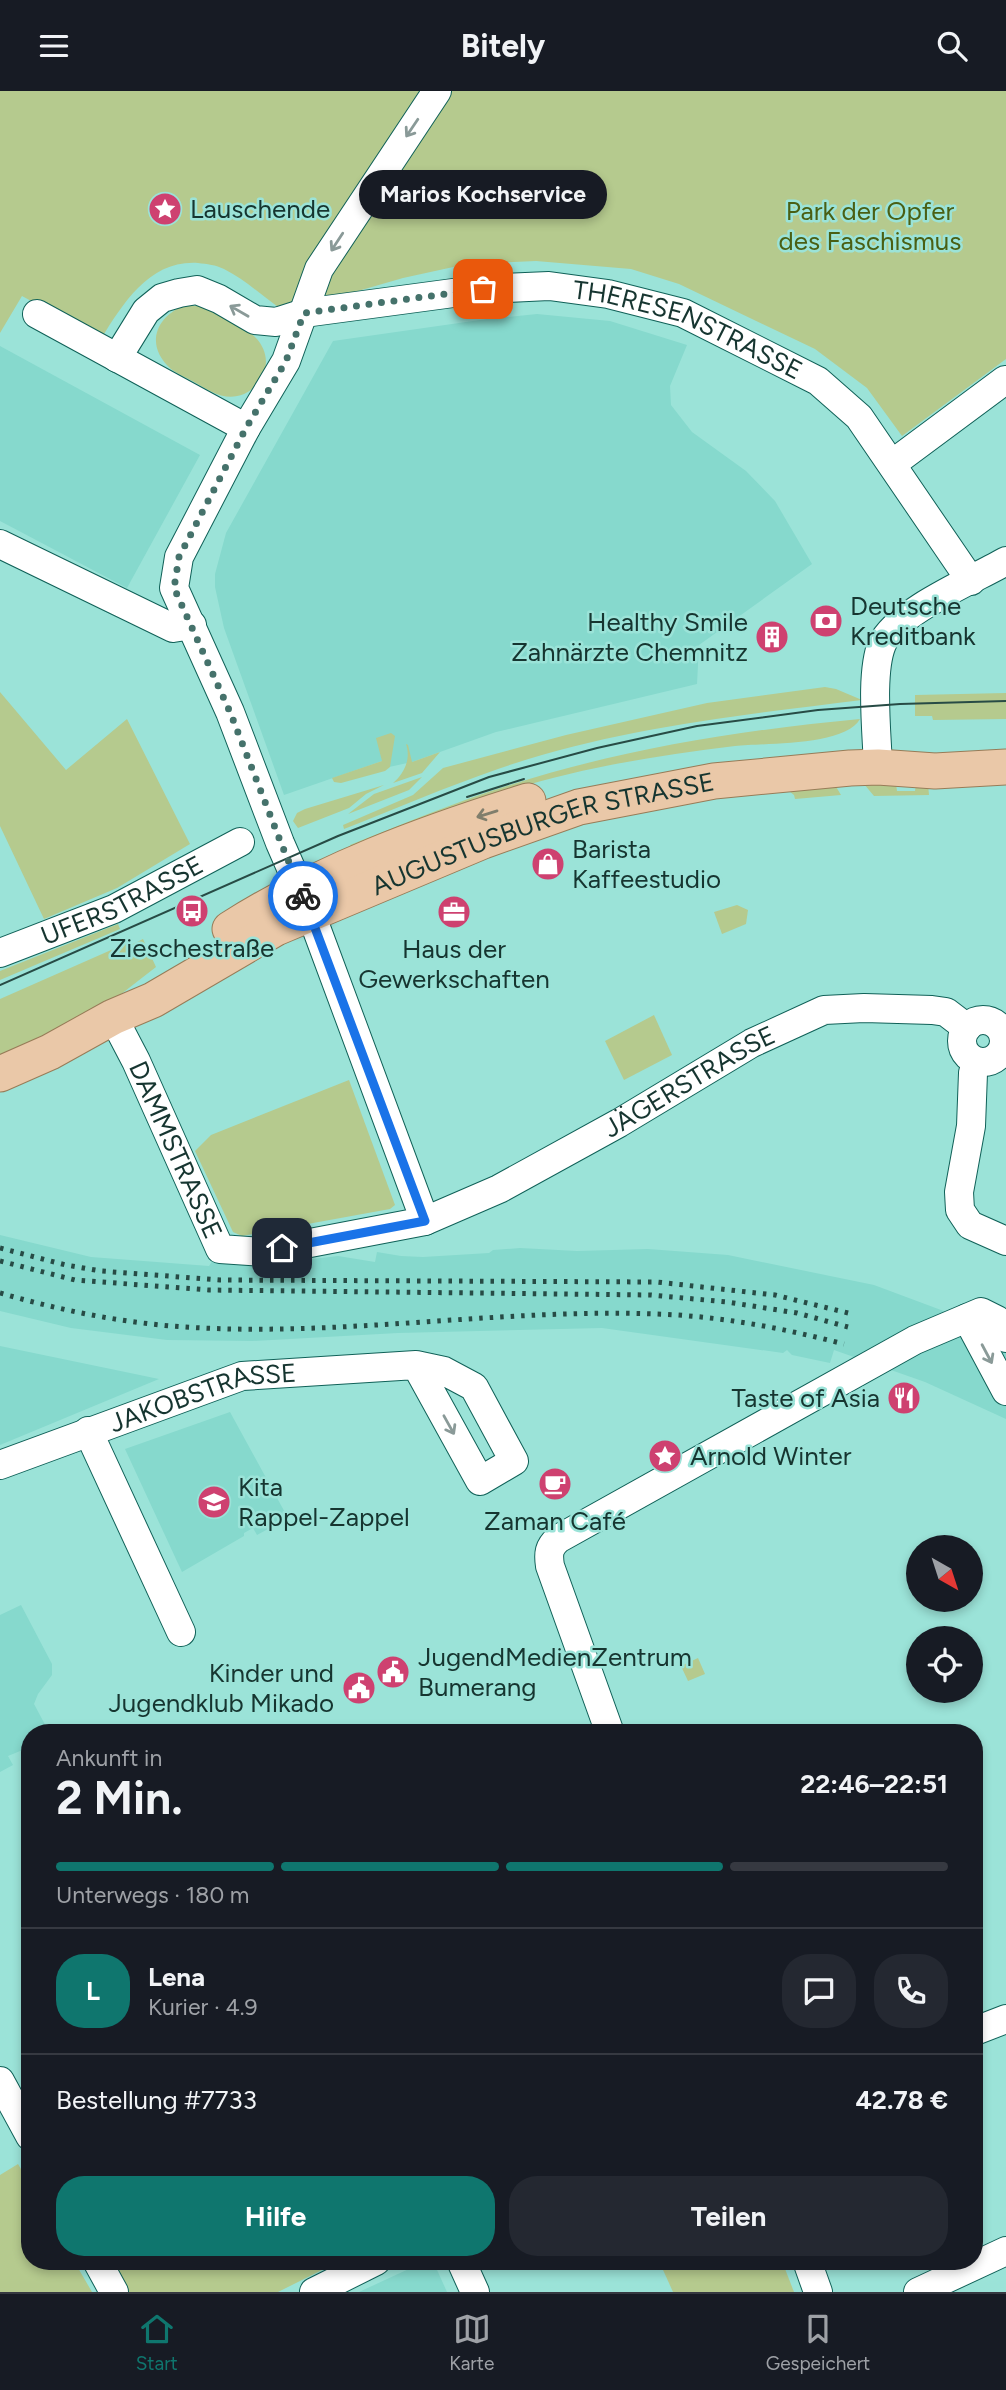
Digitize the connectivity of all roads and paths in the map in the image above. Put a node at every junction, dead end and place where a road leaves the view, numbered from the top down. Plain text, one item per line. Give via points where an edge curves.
1 (436, 91) edge
2 (304, 313) junction
3 (37, 314) dead end
4 (117, 358) junction
5 (1005, 380) edge
6 (246, 428) junction
7 (892, 464) junction
8 (0, 544) edge
9 (1006, 561) edge
10 (971, 581) junction
11 (192, 625) junction
12 (1006, 747) edge
13 (878, 759) junction
14 (1006, 767) edge
15 (255, 835) junction
16 (306, 902) junction
17 (0, 953) edge
18 (113, 1017) junction
19 (967, 1028) junction
20 (976, 1062) junction
21 (0, 1074) edge
22 (425, 1221) junction
23 (1006, 1241) edge
24 (967, 1318) junction
25 (1006, 1338) edge
26 (416, 1365) dead end
27 (1006, 1391) edge
28 (88, 1431) junction
29 (0, 1465) edge
30 (181, 1632) dead end
31 (607, 1724) edge
32 (1006, 2019) edge
33 (983, 2028) edge
34 (0, 2081) edge
35 (20, 2126) edge
36 (1006, 2251) edge
37 (983, 2262) edge
38 (102, 2270) edge
39 (358, 2270) edge
40 (465, 2270) edge
41 (810, 2270) edge
42 (965, 2270) edge
43 (114, 2292) edge
44 (314, 2292) edge
45 (475, 2292) edge
46 (818, 2292) edge
47 (918, 2292) edge

1 -> 2 street via 319,269
2 -> 4 street via 276,321 255,320 197,291 179,293 162,298 146,311
2 - 6 street via 286,361
2 - 7 street, THERESENSTRASSE via 483,289 549,286 669,308 818,381 859,417
3 - 4 street
4 - 6 street
5 - 7 street
6 - 11 street via 179,557 174,588
7 - 10 street, THERESENSTRASSE
8 - 11 street via 173,628
9 - 10 street
10 - 13 street via 889,631 879,656 876,689
11 - 15 street via 230,712
12 - 13 main road, AUGUSTUSBURGER STRASSE
13 - 14 main road, AUGUSTUSBURGER STRASSE via 935,771
13 - 16 main road, AUGUSTUSBURGER STRASSE via 714,781 579,807
15 - 16 street
15 - 17 street, UFERSTRASSE via 114,909
16 - 18 main road, AUGUSTUSBURGER STRASSE via 262,936 153,1000
16 - 22 street
18 - 21 main road, AUGUSTUSBURGER STRASSE
18 - 22 street, DAMMSTRASSE via 220,1249 263,1252
19 - 20 street via 962,1046
19 - 20 street via 985,1020 997,1025 1004,1037 1000,1056 987,1063
19 - 22 street, JÄGERSTRASSE via 939,1011 824,1010 752,1043 600,1135 510,1183
20 - 23 street via 971,1126 958,1192 960,1208 970,1225
24 - 25 street via 981,1312 989,1315
24 -> 27 street
24 - 31 street via 870,1364 551,1545 550,1566
26 - 28 street, JAKOBSTRASSE via 242,1376
28 - 29 street, JAKOBSTRASSE
28 - 30 street
32 - 33 street
34 - 35 street
36 - 37 street
38 - 43 street
39 - 44 street
40 - 45 street
41 - 46 street
42 - 47 street

